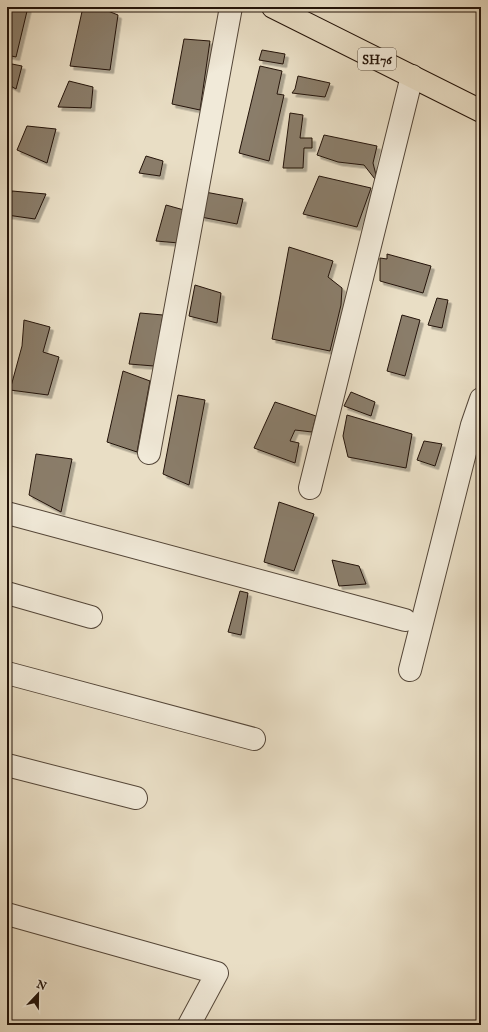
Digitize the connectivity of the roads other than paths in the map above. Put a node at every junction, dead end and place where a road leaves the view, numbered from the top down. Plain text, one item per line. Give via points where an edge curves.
1 (231, 7) edge
2 (273, 7) edge
3 (412, 76) junction
4 (481, 111) edge
5 (481, 399) edge
6 (150, 453) dead end
7 (310, 488) dead end
8 (7, 513) edge
9 (7, 593) edge
10 (91, 617) dead end
11 (405, 620) dead end
12 (410, 670) dead end
13 (7, 674) edge
14 (254, 738) dead end
15 (7, 765) edge
16 (136, 798) dead end
17 (7, 914) edge
18 (189, 1025) edge

1 - 6 street
2 - 3 main road, SH76
3 - 4 main road, SH76
3 - 7 street
5 - 12 street via 472,425
8 - 11 street
9 - 10 street
13 - 14 street
15 - 16 street
17 - 18 street via 217,973

